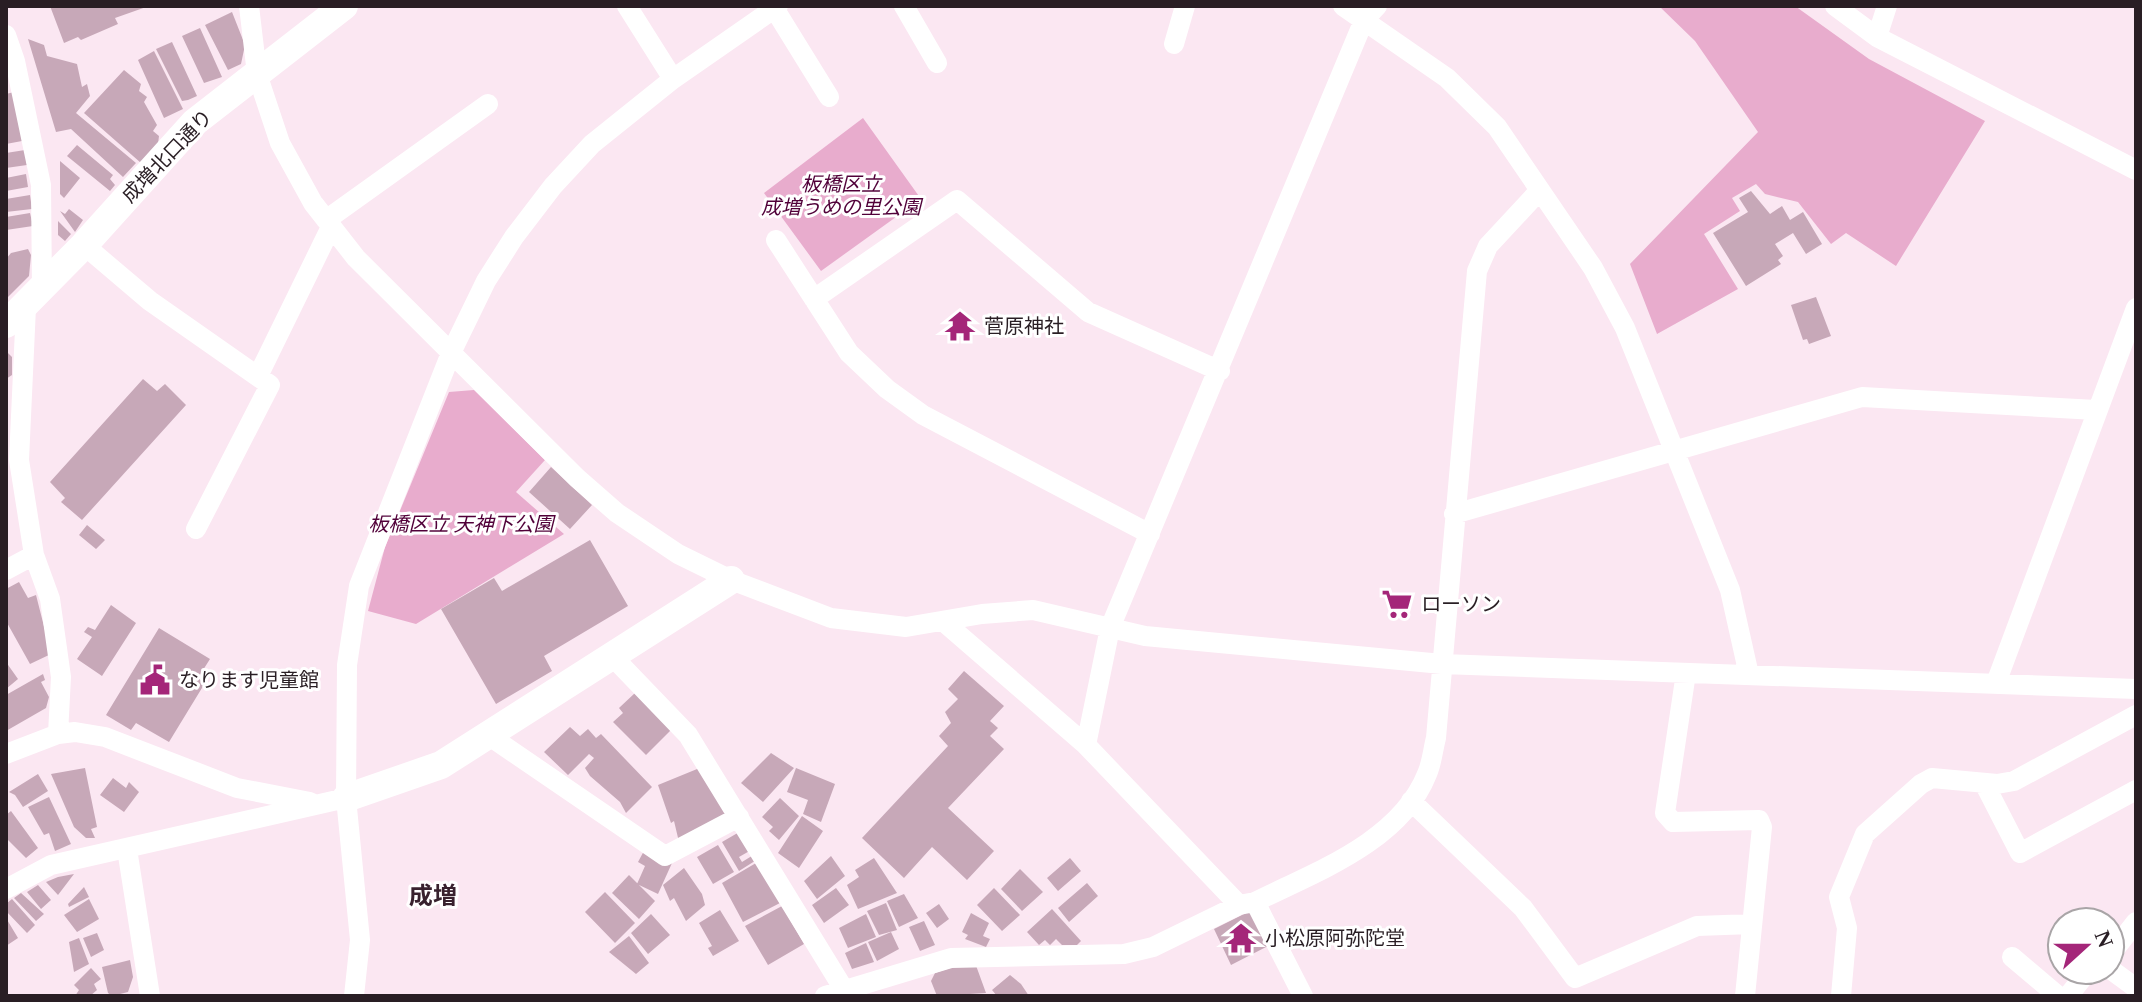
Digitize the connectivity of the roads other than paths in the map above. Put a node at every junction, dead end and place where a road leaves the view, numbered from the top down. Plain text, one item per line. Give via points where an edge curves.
1 (249, 6) edge
2 (344, 6) edge
3 (627, 6) edge
4 (904, 6) edge
5 (1185, 6) edge
6 (1343, 6) edge
7 (1835, 6) edge
8 (1887, 6) edge
9 (776, 7) edge
10 (1370, 13) edge
11 (6, 35) edge
12 (1877, 37) junction
13 (1174, 44) dead end
14 (11, 61) edge
15 (937, 63) dead end
16 (257, 74) junction
17 (673, 79) junction
18 (829, 97) dead end
19 (488, 104) dead end
20 (2136, 170) edge
21 (1540, 190) junction
22 (329, 224) junction
23 (776, 240) dead end
24 (84, 245) junction
25 (814, 299) junction
26 (25, 307) edge
27 (2136, 308) edge
28 (451, 353) junction
29 (1220, 371) junction
30 (258, 376) junction
31 (2096, 410) junction
32 (1674, 449) junction
33 (1454, 514) junction
34 (196, 529) dead end
35 (1150, 534) junction
36 (34, 555) junction
37 (6, 570) edge
38 (731, 580) junction
39 (944, 622) junction
40 (1110, 628) junction
41 (612, 656) junction
42 (1442, 664) junction
43 (1686, 673) junction
44 (1749, 675) junction
45 (1996, 683) junction
46 (2136, 689) edge
47 (2136, 715) edge
48 (58, 734) junction
49 (488, 735) junction
50 (1086, 745) junction
51 (6, 754) edge
52 (1984, 783) junction
53 (2136, 790) edge
54 (335, 800) junction
55 (1411, 801) junction
56 (739, 817) junction
57 (127, 849) junction
58 (6, 889) edge
59 (1247, 904) junction
60 (1752, 924) junction
61 (2012, 957) dead end
62 (834, 992) edge
63 (147, 995) edge
64 (354, 996) edge
65 (1303, 996) edge
66 (1745, 996) edge
67 (1841, 996) edge
68 (2058, 996) edge

1 - 16 street
2 - 16 street, 成増北口通り
3 - 17 street
4 - 15 street
5 - 13 street
6 - 10 street
7 - 12 street
8 - 12 street
9 - 17 street
9 - 18 street
10 - 21 street via 1497,127
10 - 29 street
11 - 14 street
12 - 20 street
14 - 26 street via 41,185
16 - 22 street via 280,143
16 - 24 street, 成増北口通り via 195,122
17 - 28 street via 592,144 553,186 486,281
19 - 22 street
21 - 32 street via 1593,268 1625,328
21 - 33 street via 1488,246 1477,271
22 - 28 street
22 - 30 street
23 - 25 street
24 - 26 street, 成増北口通り
24 - 30 street via 150,301
25 - 29 street via 957,200 1088,312
25 - 35 street via 849,353 923,415
26 - 36 street via 19,460
27 - 31 street
28 - 38 street via 617,513 678,554
28 - 54 street via 359,586
29 - 35 street
30 - 34 street via 270,385
31 - 32 street via 1862,397
31 - 45 street
32 - 33 street
32 - 44 street via 1730,590
33 - 42 street
35 - 40 street
36 - 37 street
36 - 48 street via 50,599 61,677
38 - 39 street via 831,618 906,627
38 - 41 street
39 - 40 street via 1033,610
39 - 50 street
40 - 42 street via 1145,636
40 - 50 street
41 - 49 street
41 - 56 street via 688,735
42 - 43 street
42 - 55 street via 1436,738 1427,774
43 - 44 street
43 - 60 street via 1665,813 1673,822 1759,820
44 - 45 street
45 - 46 street
47 - 52 street via 2031,774
48 - 51 street
48 - 54 street via 105,737 237,788 281,799
49 - 54 street via 441,765
49 - 56 street via 665,856
50 - 59 street
52 - 53 street via 2020,853
52 - 67 street via 1932,778 1865,834 1839,897 1847,928
54 - 57 street
54 - 64 street via 360,940
55 - 59 street via 1351,853
55 - 60 street via 1523,908 1575,978 1697,926
56 - 62 street
57 - 58 street via 51,865
57 - 63 street
59 - 62 street via 1153,947 1124,954 951,958
59 - 65 street
60 - 66 street
61 - 68 street

